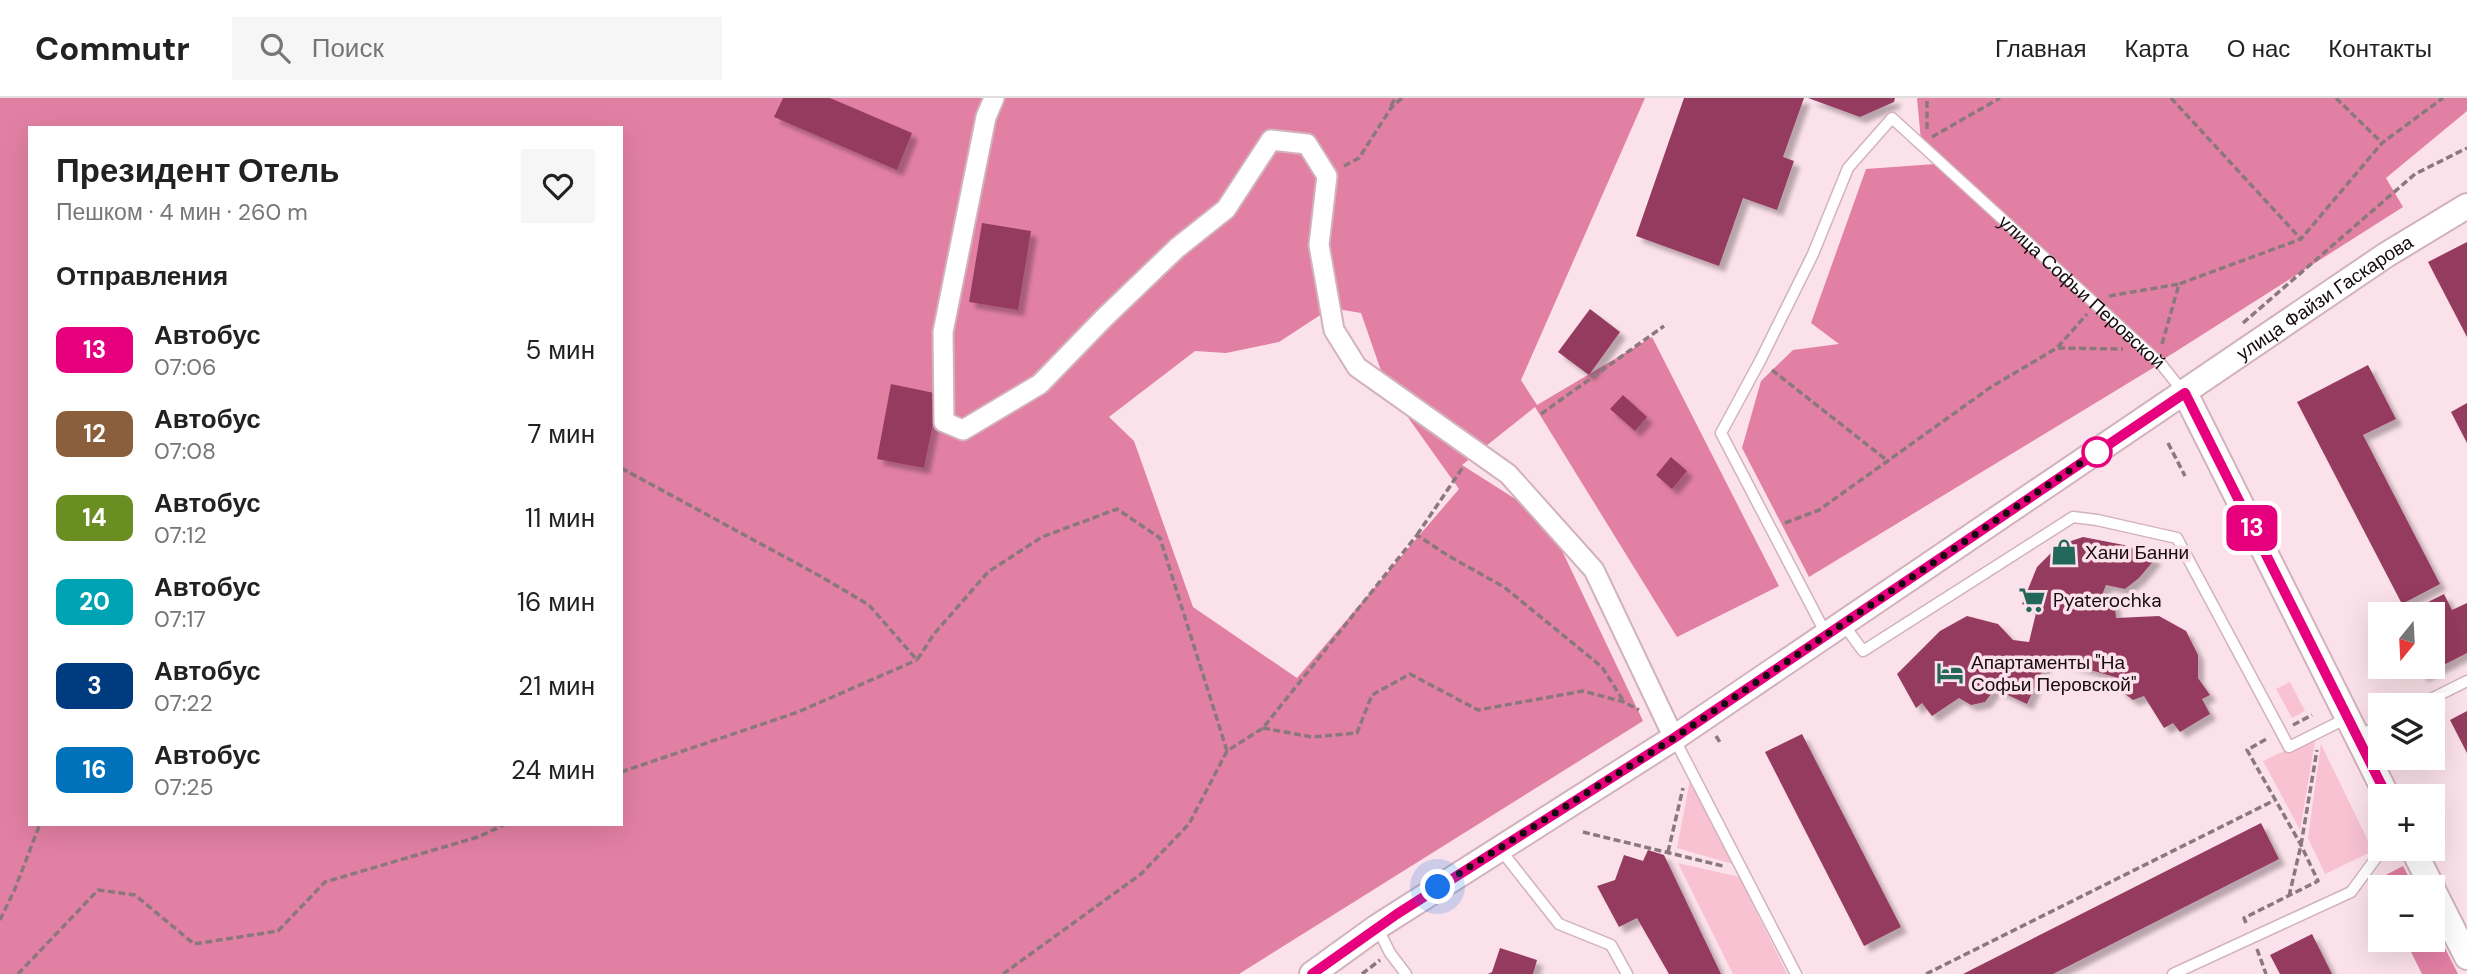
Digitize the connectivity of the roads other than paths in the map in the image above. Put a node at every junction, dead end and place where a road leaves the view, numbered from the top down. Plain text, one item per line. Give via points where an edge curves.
1 (994, 98) edge
2 (2467, 206) edge
3 (2185, 393) junction
4 (1835, 629) junction
5 (2467, 681) edge
6 (2443, 693) edge
7 (2368, 726) edge
8 (2352, 727) junction
9 (1674, 738) junction
10 (2381, 784) edge
11 (1499, 848) junction
12 (2374, 861) edge
13 (2445, 914) edge
14 (1377, 927) junction
15 (2467, 957) edge
16 (1312, 974) edge
17 (1406, 974) edge
18 (1627, 974) edge
19 (1796, 974) edge
20 (2173, 974) edge

1 - 9 street via 986,117 943,332 944,422 963,430 1040,384 1177,248 1226,209 1271,140 1307,144 1327,176 1319,244 1334,330 1357,367 1508,474 1594,570
2 - 3 street, улица Файзи Гаскарова via 2386,255
3 - 4 street, улица Файзи Гаскарова
3 - 4 lane, улица Софьи Перовской via 2161,364 1892,118 1848,168 1813,254 1721,433 1770,529
3 - 8 street, улица Софьи Перовской
4 - 8 lane via 1863,651 2073,517 2097,520 2176,538 2289,747 2320,731
4 - 9 street, улица Файзи Гаскарова
5 - 6 lane
7 - 8 lane
8 - 10 street, улица Софьи Перовской
9 - 11 street, улица Файзи Гаскарова
9 - 19 lane
11 - 14 street, улица Файзи Гаскарова
11 - 18 lane via 1559,924 1611,945
12 - 20 lane via 2351,892
13 - 15 street
14 - 16 street, улица Файзи Гаскарова
14 - 17 lane

